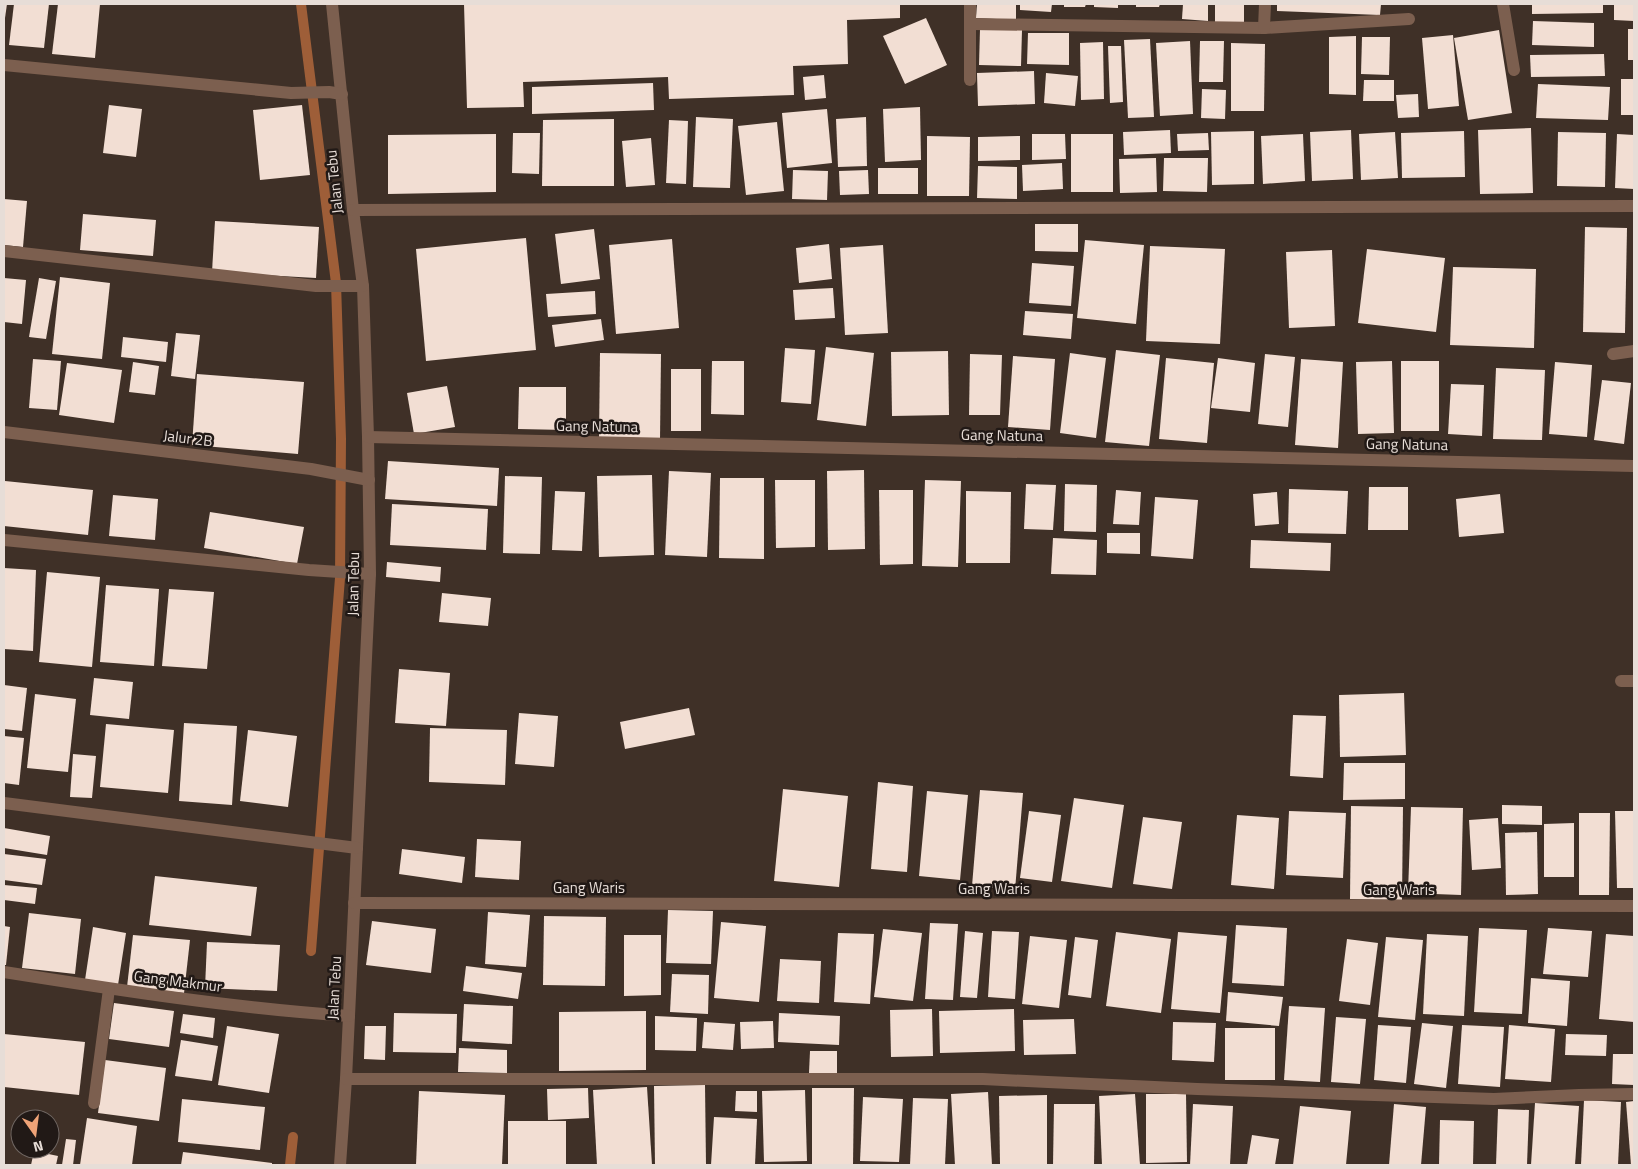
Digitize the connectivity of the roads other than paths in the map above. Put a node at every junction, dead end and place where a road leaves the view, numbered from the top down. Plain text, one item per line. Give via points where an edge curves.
1 (332, 4) edge
2 (970, 4) edge
3 (1265, 4) edge
4 (1503, 4) edge
5 (1409, 19) dead end
6 (971, 24) junction
7 (1264, 28) junction
8 (4, 65) edge
9 (1514, 70) dead end
10 (970, 80) dead end
11 (335, 93) junction
12 (1634, 206) edge
13 (353, 210) junction
14 (4, 252) edge
15 (357, 286) junction
16 (1634, 351) edge
17 (1612, 354) dead end
18 (4, 432) edge
19 (368, 437) junction
20 (1634, 466) edge
21 (363, 479) junction
22 (4, 540) edge
23 (370, 574) junction
24 (4, 803) edge
25 (357, 848) junction
26 (354, 903) junction
27 (1634, 906) edge
28 (4, 972) edge
29 (109, 989) junction
30 (349, 1016) junction
31 (346, 1079) junction
32 (1634, 1094) edge
33 (94, 1103) dead end
34 (340, 1165) edge

1 - 11 street, Jalan Tebu
2 - 6 street
3 - 7 street
4 - 9 street
5 - 7 street
6 - 7 street
6 - 10 street
8 - 11 street via 291,93
11 - 13 street, Jalan Tebu
12 - 13 street
13 - 15 street, Jalan Tebu
14 - 15 street via 316,286
15 - 19 street, Jalan Tebu
16 - 17 street
18 - 21 street, Jalur 2B via 312,469
19 - 20 street, Gang Natuna
19 - 21 street, Jalan Tebu
21 - 23 street, Jalan Tebu
22 - 23 street
23 - 25 street, Jalan Tebu
24 - 25 street
25 - 26 street, Jalan Tebu
26 - 27 street, Gang Waris
26 - 30 street, Jalan Tebu
28 - 29 street, Gang Makmur
29 - 30 street, Gang Makmur via 286,1012
29 - 33 street
30 - 31 street, Jalan Tebu
31 - 32 street via 983,1079 1494,1099
31 - 34 street, Jalan Tebu

